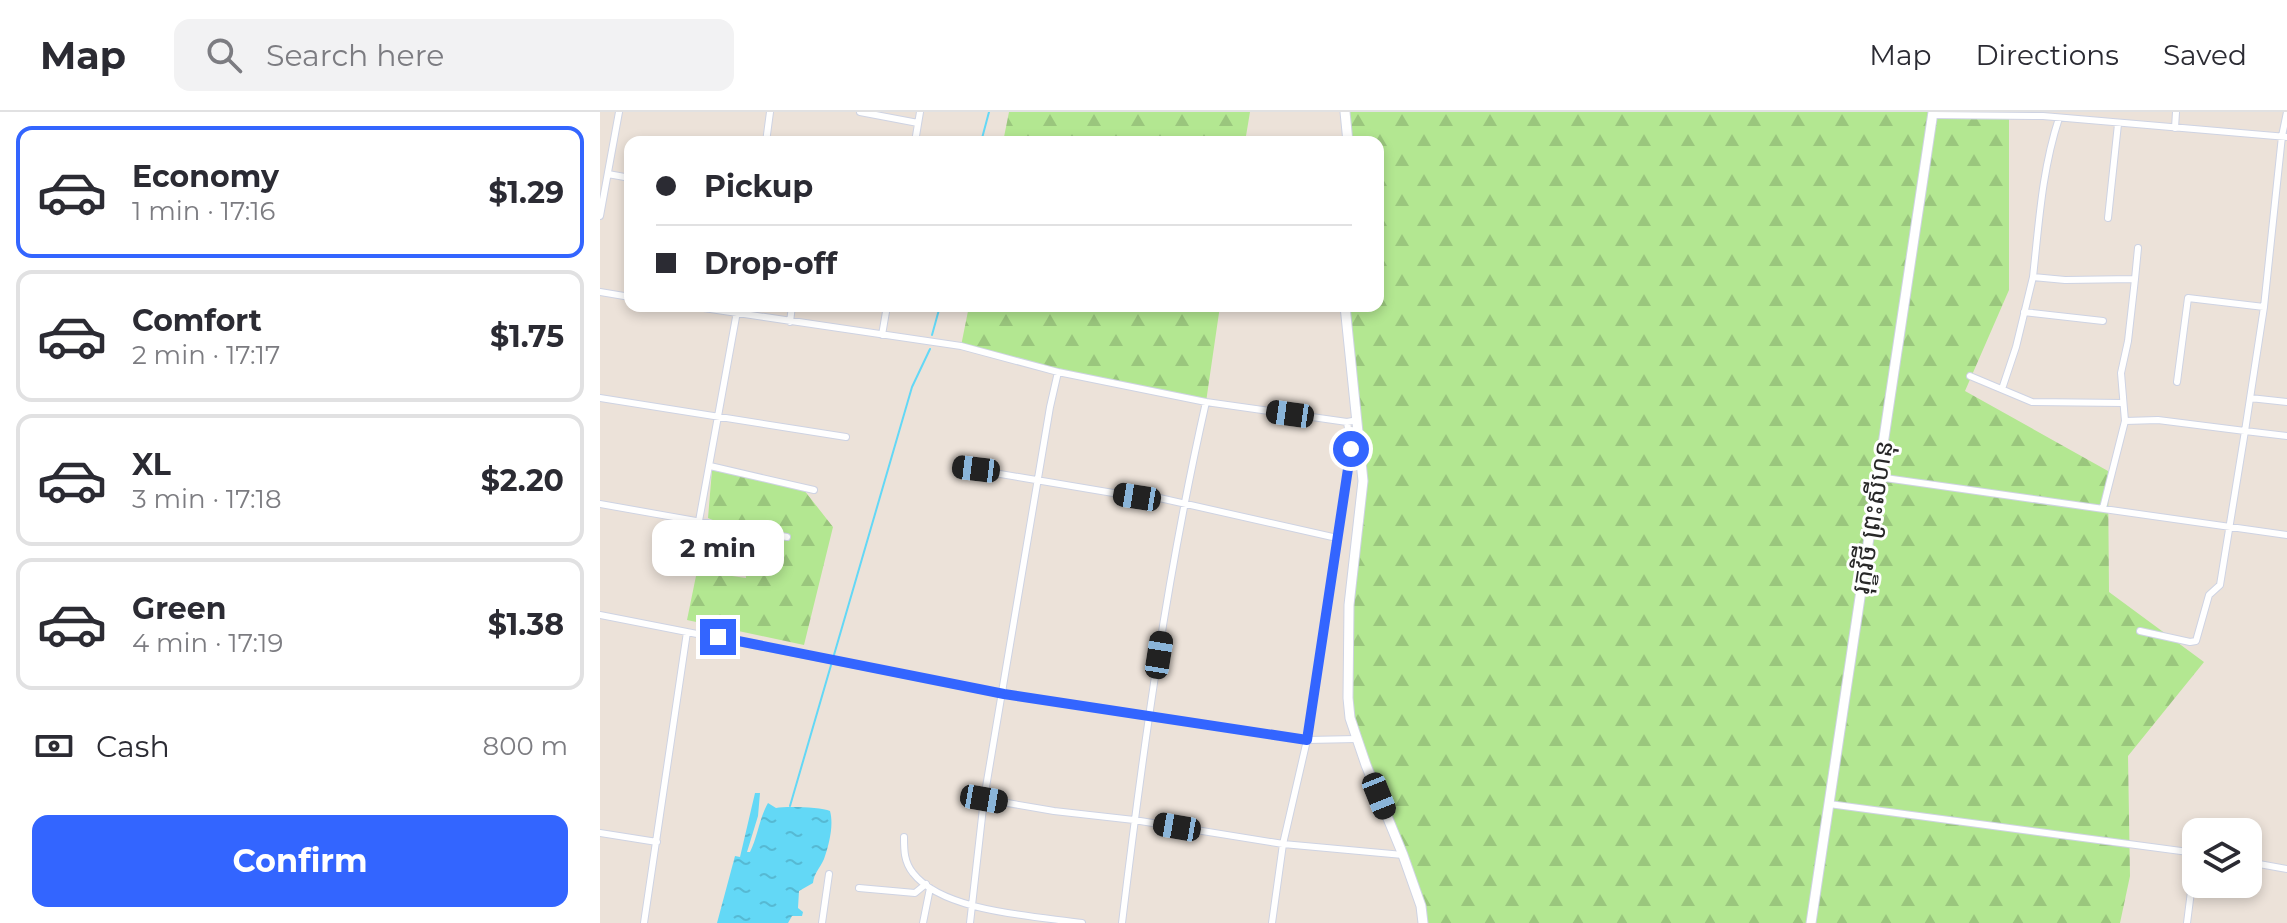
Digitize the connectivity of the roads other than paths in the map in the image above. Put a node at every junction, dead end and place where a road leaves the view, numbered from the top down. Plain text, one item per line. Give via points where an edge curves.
1 (619, 112) edge
2 (770, 112) edge
3 (860, 112) edge
4 (920, 112) edge
5 (1345, 112) edge
6 (2176, 112) edge
7 (2287, 112) edge
8 (1932, 114) edge
9 (2044, 114) edge
10 (2077, 116) edge
11 (2059, 118) junction
12 (918, 123) junction
13 (2118, 124) junction
14 (2175, 128) junction
15 (767, 136) edge
16 (916, 136) edge
17 (1347, 136) edge
18 (2284, 136) edge
19 (608, 174) junction
20 (624, 177) edge
21 (600, 216) edge
22 (2108, 218) dead end
23 (2138, 248) dead end
24 (2033, 277) junction
25 (2135, 279) junction
26 (600, 292) edge
27 (624, 296) edge
28 (2264, 307) junction
29 (738, 312) edge
30 (747, 312) edge
31 (791, 312) edge
32 (886, 312) edge
33 (1346, 312) edge
34 (2024, 312) junction
35 (2103, 321) dead end
36 (790, 322) junction
37 (882, 335) junction
38 (1058, 372) junction
39 (1970, 376) dead end
40 (2177, 382) dead end
41 (2002, 389) junction
42 (600, 398) edge
43 (2250, 398) junction
44 (1206, 402) junction
45 (2287, 402) edge
46 (2123, 403) junction
47 (717, 417) junction
48 (1358, 420) junction
49 (2125, 421) junction
50 (1347, 422) junction
51 (2245, 431) junction
52 (2287, 436) edge
53 (846, 437) dead end
54 (710, 466) junction
55 (959, 467) dead end
56 (1878, 477) junction
57 (1039, 480) junction
58 (814, 490) dead end
59 (1183, 502) junction
60 (600, 504) edge
61 (2103, 508) junction
62 (699, 521) junction
63 (2229, 526) junction
64 (2287, 535) edge
65 (787, 537) dead end
66 (1337, 538) junction
67 (1335, 550) junction
68 (1354, 555) junction
69 (600, 615) edge
70 (2140, 631) dead end
71 (687, 632) junction
72 (1004, 694) junction
73 (1150, 716) junction
74 (1357, 739) junction
75 (1307, 740) junction
76 (984, 799) junction
77 (1829, 804) junction
78 (1134, 820) junction
79 (600, 833) edge
80 (904, 837) dead end
81 (657, 842) junction
82 (1283, 844) junction
83 (2182, 850) edge
84 (1403, 855) junction
85 (2262, 865) edge
86 (2287, 869) edge
87 (829, 874) dead end
88 (928, 886) junction
89 (859, 888) dead end
90 (2190, 898) edge
91 (972, 907) junction
92 (644, 923) edge
93 (822, 923) edge
94 (923, 923) edge
95 (970, 923) edge
96 (1082, 923) edge
97 (1122, 923) edge
98 (1272, 923) edge
99 (1423, 923) edge
100 (1811, 923) edge
101 (2187, 923) edge

1 - 19 street
2 - 15 street
3 - 12 street
4 - 12 street
5 - 17 street
6 - 14 street
7 - 18 street
8 - 9 street
8 - 56 street, រុក្ខវិថី ព្រះសីហនុ
9 - 11 street
10 - 11 street
10 - 13 street
11 - 24 street via 2041,187
12 - 16 street
13 - 14 street
13 - 22 street
14 - 18 street
18 - 28 street
19 - 20 street
19 - 21 street
23 - 25 street
24 - 25 street
24 - 34 street
25 - 46 street via 2121,373
26 - 27 street
28 - 40 street via 2188,298
28 - 43 street
29 - 47 street
30 - 36 street
31 - 36 street
32 - 37 street
33 - 48 street
34 - 35 street
34 - 41 street
36 - 37 street
37 - 38 street via 961,346
38 - 44 street
38 - 57 street
39 - 41 street
41 - 46 street via 2042,403
42 - 47 street
43 - 45 street
43 - 51 street
44 - 50 street
44 - 59 street
46 - 49 street
47 - 53 street
47 - 54 street
48 - 50 street
48 - 68 street via 1363,481
49 - 51 street
49 - 61 street
50 - 66 street via 1351,449
51 - 52 street
51 - 63 street
54 - 58 street
54 - 62 street
55 - 57 street
56 - 61 street
56 - 77 street, រុក្ខវិថី ព្រះសីហនុ
57 - 59 street
57 - 72 street
59 - 66 street
59 - 73 street
60 - 62 street
61 - 63 street
62 - 65 street
63 - 64 street
63 - 70 street via 2220,585 2209,595 2196,641
66 - 67 street
67 - 68 street
67 - 75 street
68 - 74 street via 1348,698
69 - 71 street
71 - 72 street
71 - 81 street
72 - 73 street
72 - 76 street
73 - 75 street
73 - 78 street
74 - 75 street
74 - 84 street
75 - 82 street
76 - 78 street
76 - 91 street
77 - 83 street
77 - 100 street, រុក្ខវិថី ព្រះសីហនុ
78 - 82 street
78 - 97 street
79 - 81 street
80 - 88 street via 905,858
81 - 92 street
82 - 84 street
82 - 98 street
84 - 99 street
85 - 86 street
87 - 93 street
88 - 89 street via 915,893
88 - 91 street
88 - 94 street
90 - 101 street
91 - 95 street
91 - 96 street

